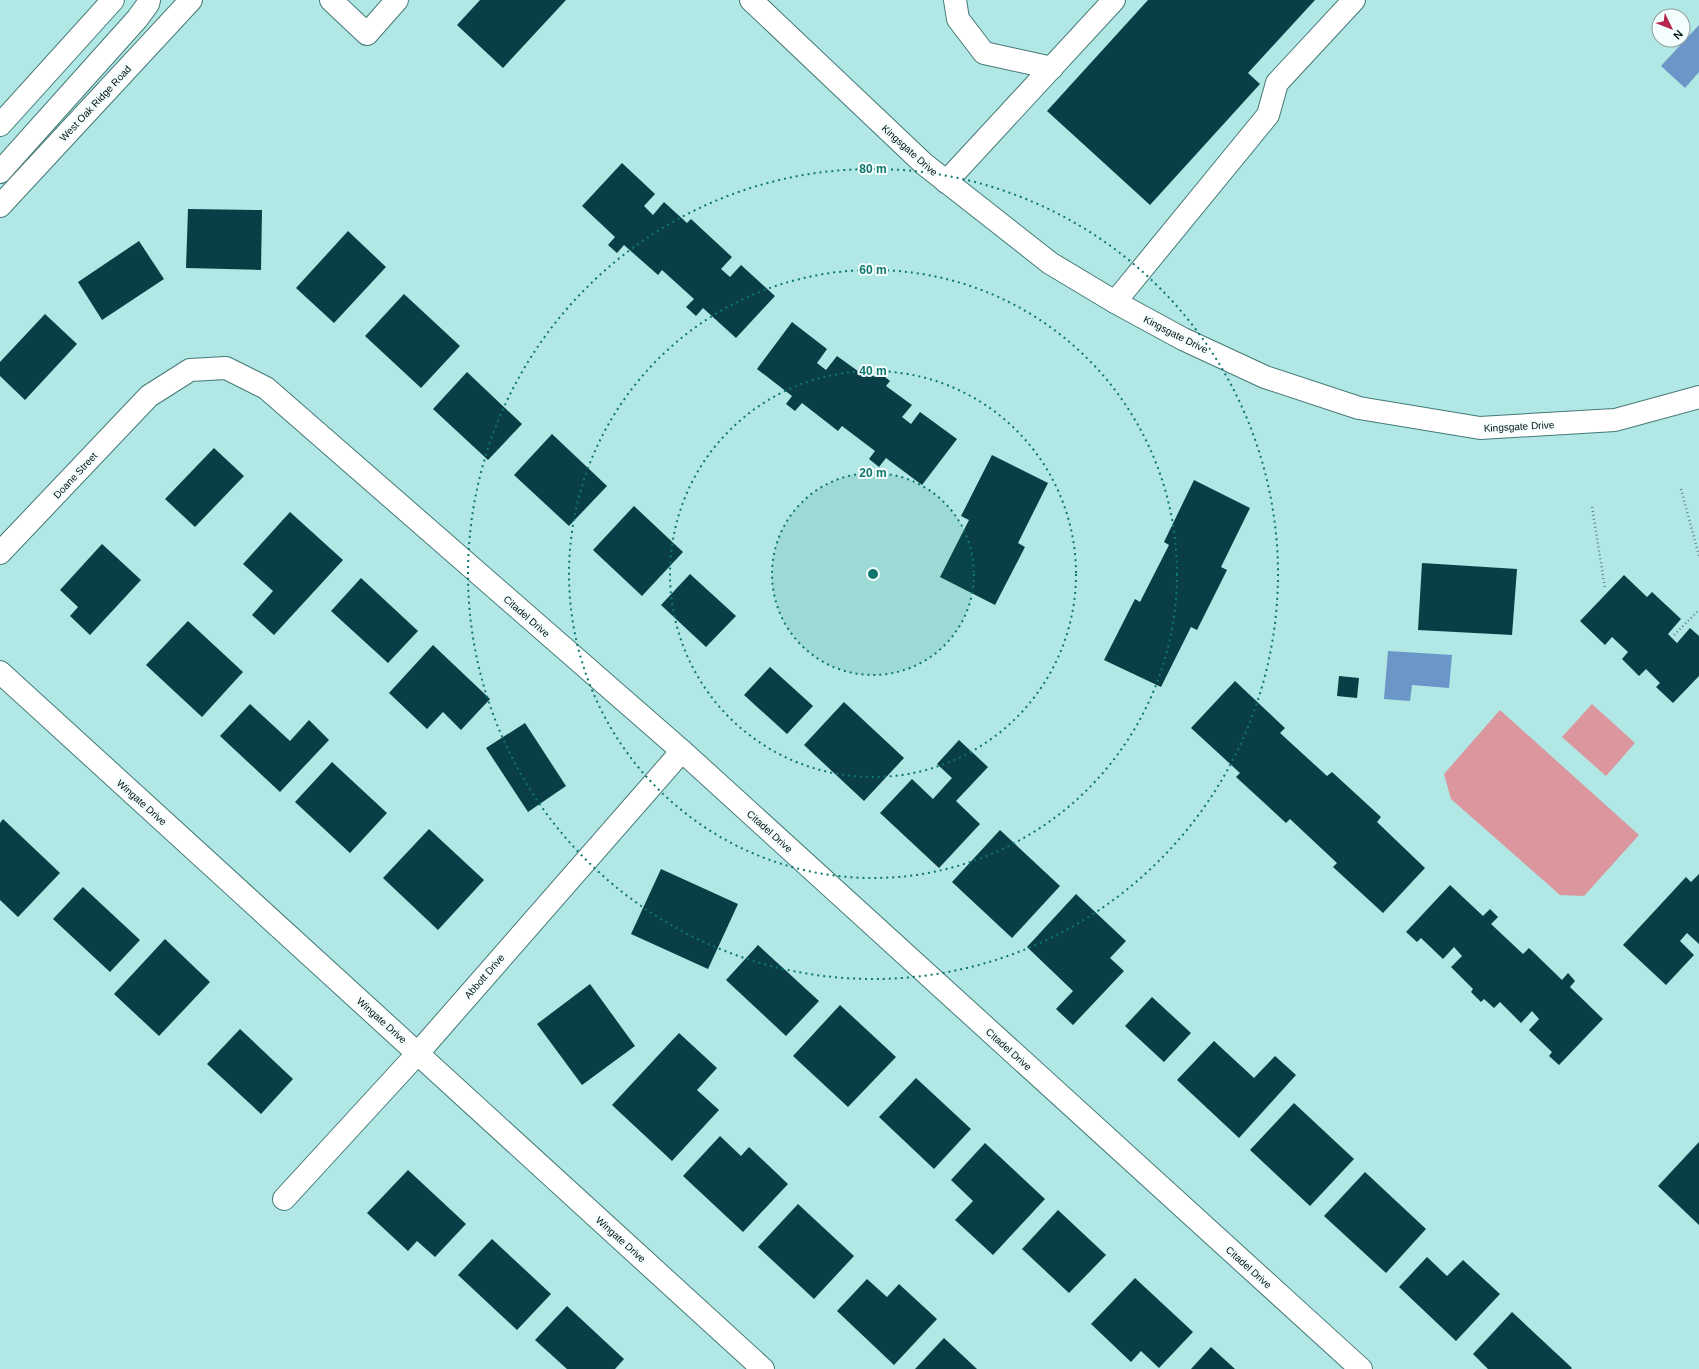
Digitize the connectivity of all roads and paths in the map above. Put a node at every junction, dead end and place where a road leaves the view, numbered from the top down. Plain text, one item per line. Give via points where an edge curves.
1 (149, 0) edge
2 (191, 0) edge
3 (331, 0) edge
4 (397, 0) edge
5 (751, 0) edge
6 (954, 0) edge
7 (1114, 0) edge
8 (1354, 0) edge
9 (102, 4) edge
10 (1052, 68) junction
11 (0, 125) edge
12 (0, 172) edge
13 (946, 182) junction
14 (0, 206) edge
15 (1115, 302) junction
16 (149, 396) joint
17 (1699, 397) edge
18 (1681, 489) dead end
19 (1592, 507) dead end
20 (0, 553) edge
21 (1699, 556) edge
22 (1605, 588) dead end
23 (1699, 610) edge
24 (1674, 635) dead end
25 (0, 672) edge
26 (682, 750) junction
27 (418, 1053) junction
28 (284, 1199) dead end
29 (763, 1369) edge
30 (1361, 1369) edge

1 - 12 street via 137,19
2 - 14 street, West Oak Ridge Road
3 - 4 street via 367,34
5 - 13 street, Kingsgate Drive
6 - 10 street via 958,19 984,53
7 - 10 street
8 - 15 street via 1277,83 1268,116
9 - 11 street
10 - 13 street
13 - 15 street, Kingsgate Drive via 1050,263
15 - 17 street, Kingsgate Drive via 1182,339 1265,377 1359,408 1480,428 1615,420
16 - 20 street, Doane Street
16 - 26 street, Citadel Drive via 190,370 226,368 266,388
18 - 21 path
19 - 22 path
23 - 24 path
25 - 27 street, Wingate Drive
26 - 27 street, Abbott Drive
26 - 30 street, Citadel Drive
27 - 28 street, Abbott Drive
27 - 29 street, Wingate Drive

